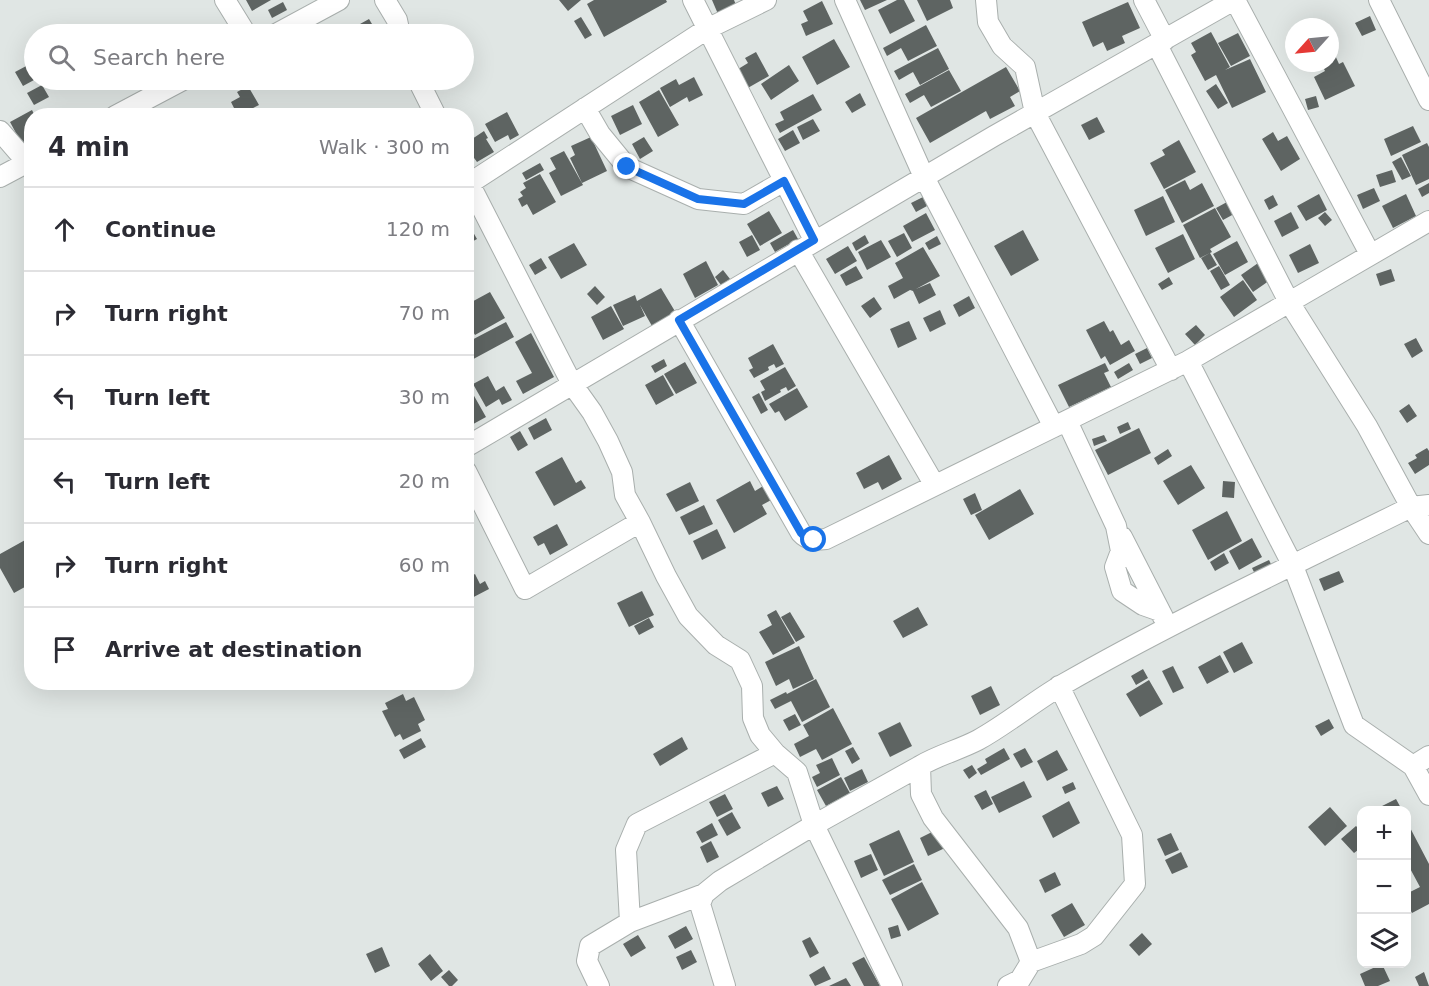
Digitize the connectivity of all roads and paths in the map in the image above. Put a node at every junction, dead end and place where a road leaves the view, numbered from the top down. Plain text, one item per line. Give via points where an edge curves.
1 (225, 0) edge
2 (339, 0) edge
3 (385, 0) edge
4 (693, 0) edge
5 (766, 0) edge
6 (845, 0) edge
7 (986, 0) edge
8 (1144, 0) edge
9 (1234, 0) edge
10 (1379, 0) edge
11 (240, 24) edge
12 (295, 24) edge
13 (398, 24) edge
14 (707, 29) junction
15 (1161, 43) junction
16 (164, 90) edge
17 (423, 90) edge
18 (1429, 100) edge
19 (130, 108) edge
20 (432, 108) edge
21 (585, 108) junction
22 (1035, 113) junction
23 (0, 131) edge
24 (24, 157) edge
25 (24, 166) edge
26 (474, 176) edge
27 (0, 177) edge
28 (924, 177) junction
29 (784, 181) junction
30 (474, 192) edge
31 (1429, 221) edge
32 (806, 245) junction
33 (1370, 254) junction
34 (1289, 302) junction
35 (679, 320) junction
36 (1180, 366) junction
37 (572, 384) junction
38 (1060, 424) junction
39 (474, 442) edge
40 (934, 484) junction
41 (474, 487) edge
42 (1420, 506) edge
43 (640, 522) junction
44 (1429, 534) edge
45 (1293, 566) junction
46 (1165, 619) junction
47 (1059, 686) junction
48 (775, 753) junction
49 (1421, 761) edge
50 (920, 766) junction
51 (1429, 795) edge
52 (814, 825) junction
53 (704, 894) junction
54 (630, 922) junction
55 (1031, 962) junction
56 (599, 986) edge
57 (725, 986) edge
58 (892, 986) edge
59 (1008, 986) edge

1 - 11 street
2 - 12 street
3 - 13 street
4 - 14 street
5 - 14 street
6 - 28 street
7 - 22 street via 988,22 1002,46 1025,68
8 - 15 street
9 - 15 street
9 - 33 street
10 - 18 street
14 - 21 street
14 - 29 street
15 - 22 street
15 - 34 street
16 - 19 street
17 - 20 street
21 - 26 street
21 - 29 street via 627,167 698,199 744,204
22 - 28 street
22 - 36 street
23 - 24 street
25 - 27 street
28 - 32 street
28 - 38 street
29 - 32 street
30 - 37 street
31 - 33 street
32 - 35 street
32 - 40 street
33 - 34 street
34 - 36 street
34 - 42 street
35 - 37 street
35 - 40 street via 805,537 826,539
36 - 38 street
36 - 45 street
37 - 39 street
37 - 43 street via 608,441 622,472 625,495
38 - 40 street
38 - 46 street via 1116,526 1121,551 1115,567 1122,591
41 - 43 street via 525,589
42 - 44 street
42 - 45 street
43 - 48 street via 688,616 716,645 740,660 753,686 753,718 760,735
45 - 46 street
45 - 49 street via 1354,725
46 - 47 street
47 - 50 street via 1000,727
47 - 55 street via 1132,835 1135,884 1094,936
48 - 52 street via 797,772
48 - 54 street via 637,824 626,850
49 - 51 street
50 - 52 street
50 - 55 street via 921,794 933,818 1018,928
52 - 53 street
52 - 58 street
53 - 54 street
53 - 57 street via 700,904
54 - 56 street via 590,946 587,961
55 - 59 street via 1020,980

